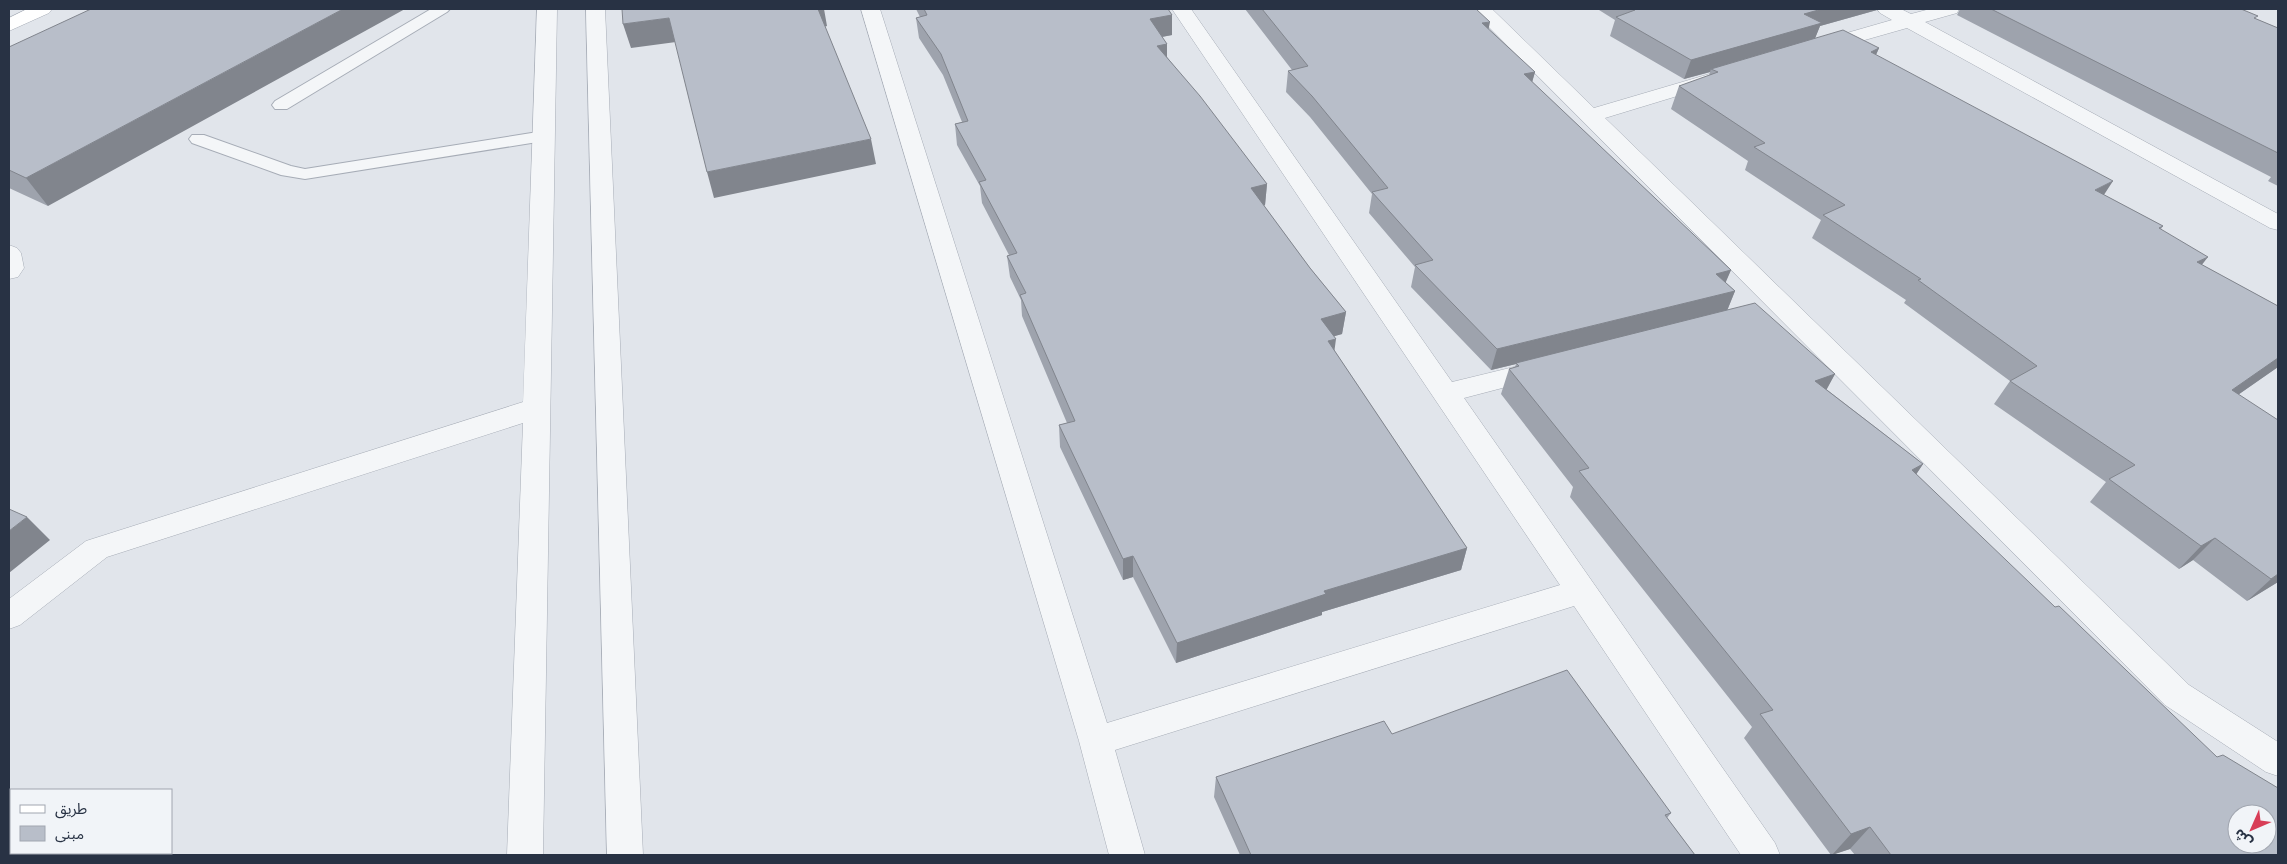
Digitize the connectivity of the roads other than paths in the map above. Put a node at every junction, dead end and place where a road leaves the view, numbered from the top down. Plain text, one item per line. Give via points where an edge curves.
1 (42, 9) edge
2 (442, 9) edge
3 (547, 9) edge
4 (595, 9) edge
5 (870, 9) edge
6 (1182, 9) edge
7 (1481, 9) edge
8 (1886, 9) edge
9 (1950, 9) edge
10 (1908, 21) junction
11 (9, 25) edge
12 (1805, 52) edge
13 (1730, 74) edge
14 (281, 106) dead end
15 (1590, 116) junction
16 (544, 136) junction
17 (198, 138) dead end
18 (2278, 223) edge
19 (9, 253) edge
20 (9, 271) edge
21 (1785, 308) junction
22 (1756, 315) edge
23 (1562, 364) edge
24 (1446, 393) junction
25 (537, 408) junction
26 (1581, 591) junction
27 (9, 616) edge
28 (1096, 741) junction
29 (2278, 761) edge
30 (525, 855) edge
31 (625, 855) edge
32 (1128, 855) edge
33 (1762, 855) edge

1 - 11 main road
2 - 14 lane
3 - 16 street
4 - 31 street
5 - 28 street
6 - 24 street
7 - 15 street
8 - 10 street
9 - 10 street
10 - 12 street
10 - 18 street
13 - 15 street
15 - 21 street
16 - 17 lane via 304,174 287,171
16 - 25 street
19 - 20 street via 12,268
21 - 22 street
21 - 29 street via 2178,695
23 - 24 street
24 - 26 street
25 - 27 street via 97,549
25 - 30 street
26 - 28 street
26 - 33 street
28 - 32 street

